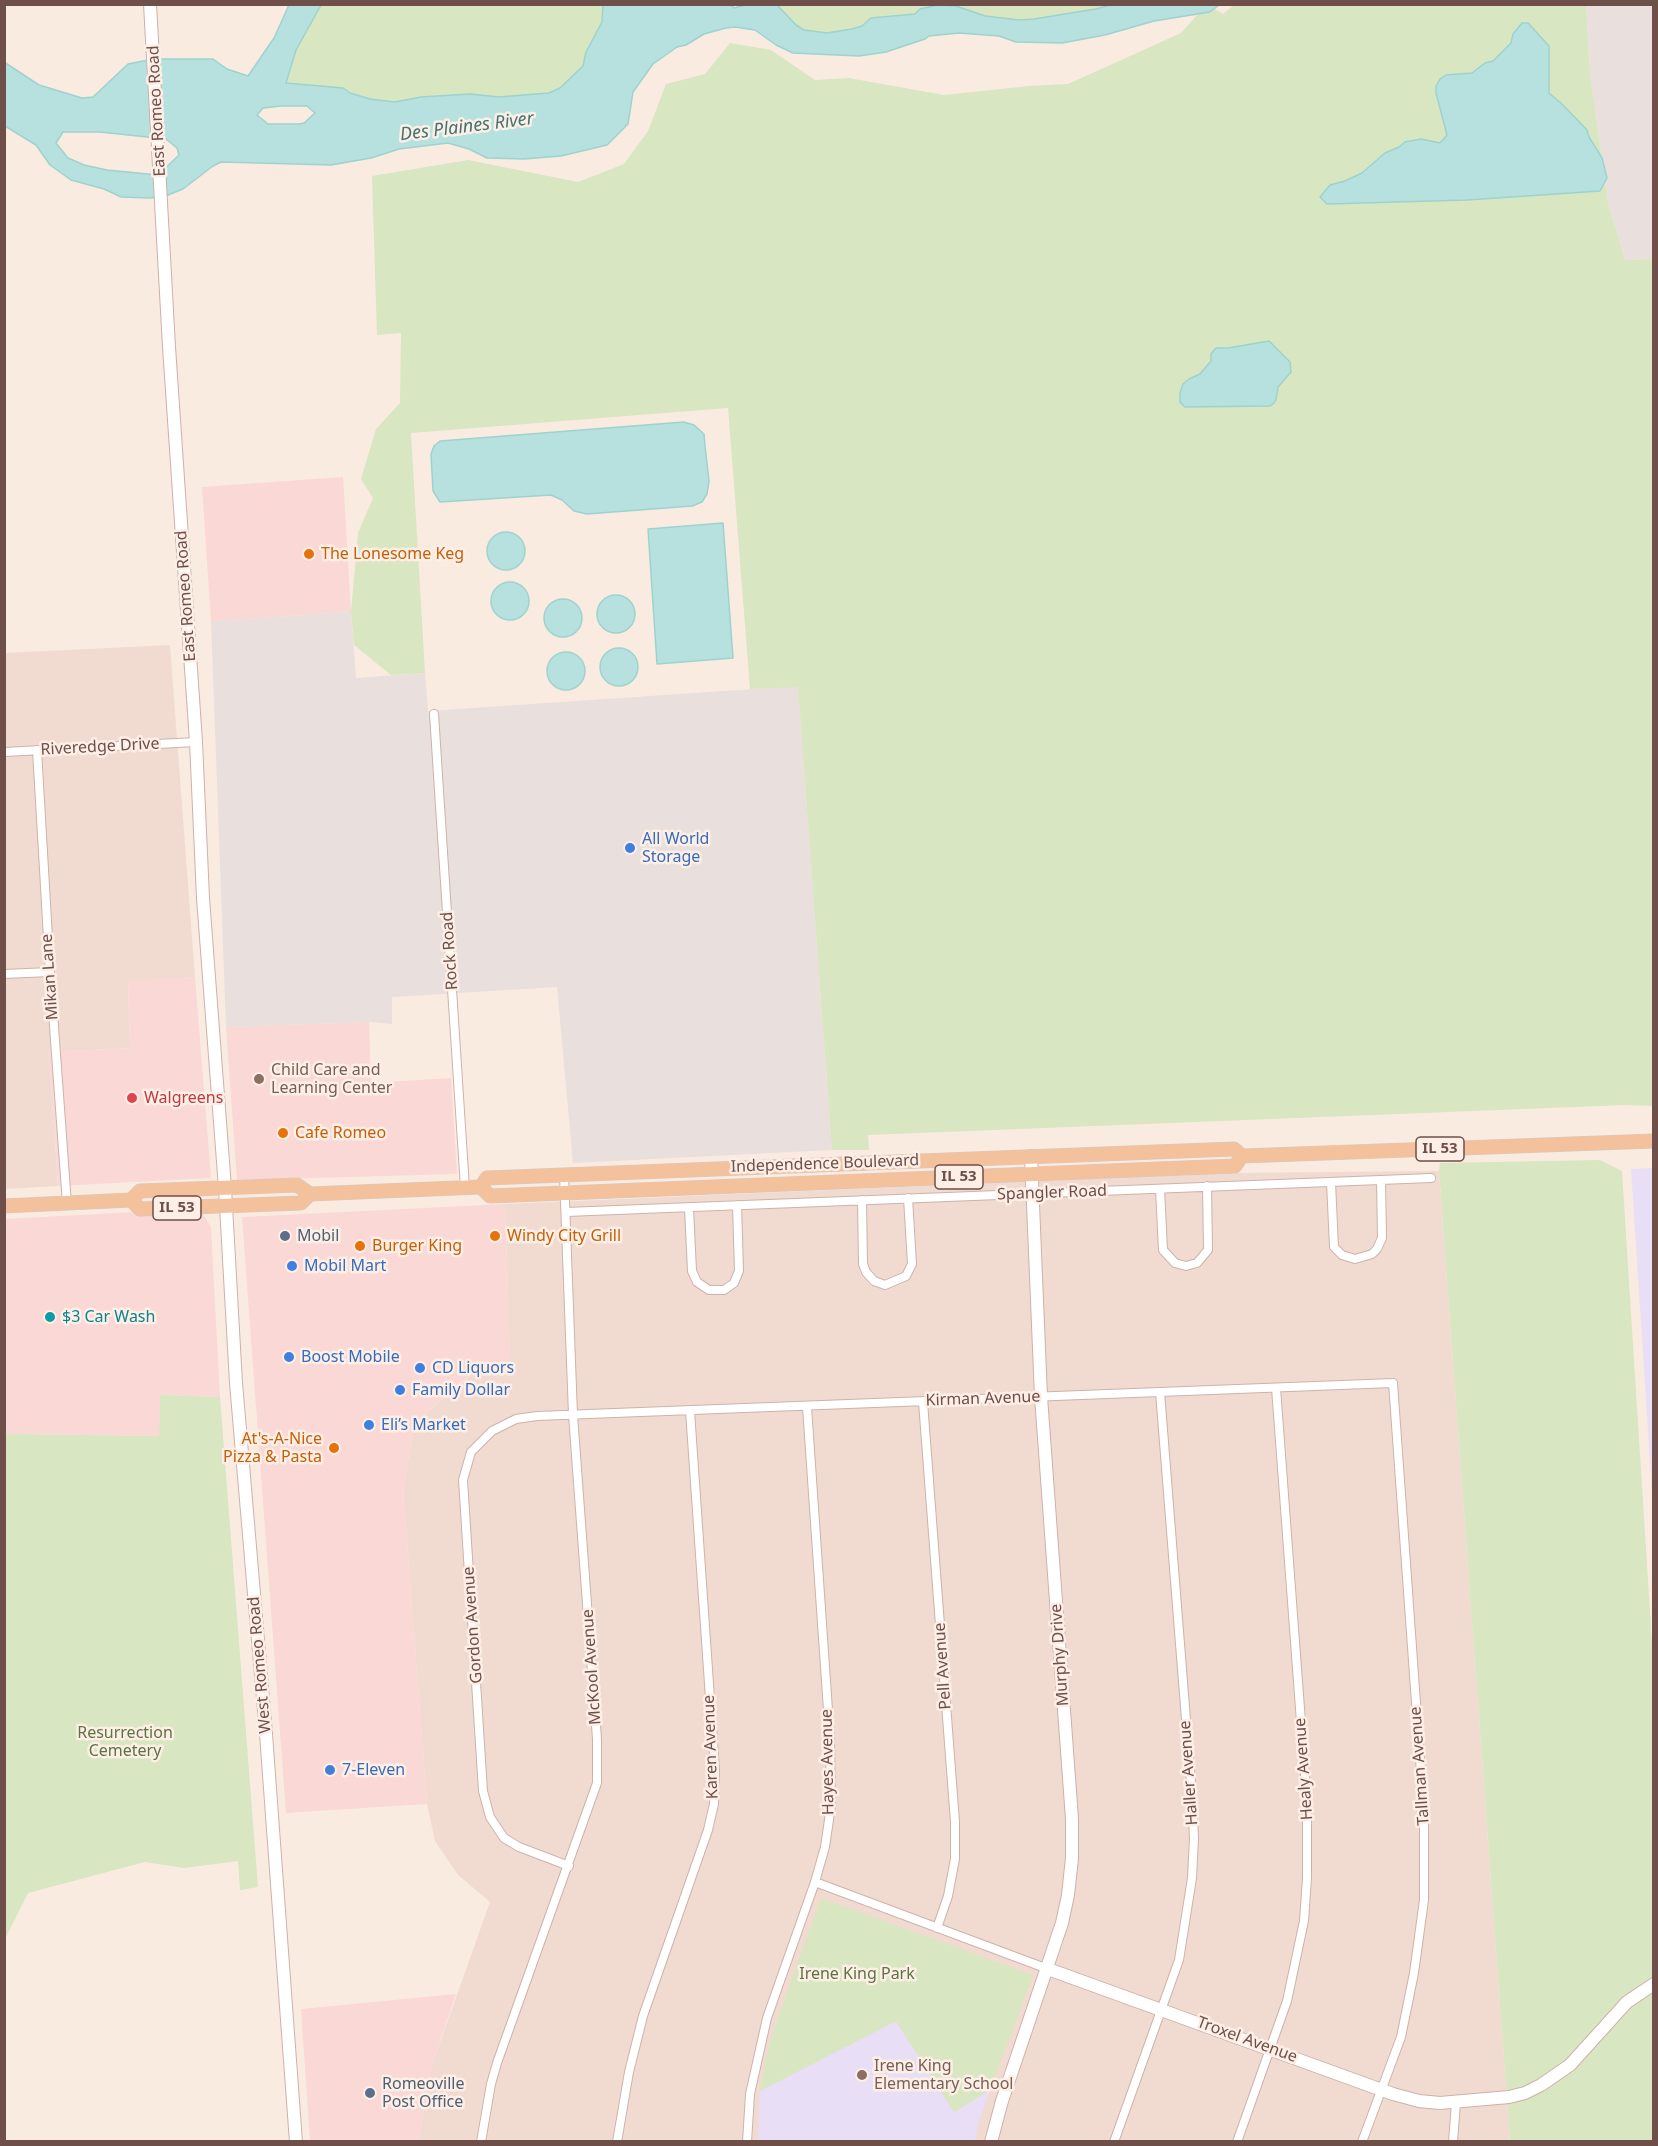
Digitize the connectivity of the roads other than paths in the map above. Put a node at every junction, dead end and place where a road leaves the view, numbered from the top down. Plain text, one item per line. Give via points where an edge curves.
1 (150, 4) edge
2 (434, 714) dead end
3 (195, 742) junction
4 (37, 750) junction
5 (4, 752) edge
6 (50, 972) junction
7 (4, 974) edge
8 (1653, 1141) edge
9 (1031, 1156) junction
10 (1242, 1156) junction
11 (1032, 1174) junction
12 (564, 1175) junction
13 (1431, 1178) dead end
14 (1381, 1180) junction
15 (1331, 1182) junction
16 (1207, 1186) junction
17 (482, 1187) junction
18 (225, 1188) junction
19 (465, 1188) junction
20 (1160, 1189) junction
21 (565, 1192) junction
22 (310, 1194) junction
23 (1033, 1194) junction
24 (908, 1198) junction
25 (131, 1200) junction
26 (862, 1200) junction
27 (67, 1204) junction
28 (737, 1205) junction
29 (4, 1206) edge
30 (226, 1206) junction
31 (689, 1208) junction
32 (566, 1212) junction
33 (1393, 1383) joint
34 (1276, 1388) junction
35 (1160, 1392) junction
36 (1041, 1397) junction
37 (923, 1402) junction
38 (807, 1407) junction
39 (690, 1411) junction
40 (573, 1415) junction
41 (569, 1866) junction
42 (815, 1882) junction
43 (937, 1928) junction
44 (1048, 1969) junction
45 (1653, 1984) edge
46 (1161, 2009) junction
47 (1271, 2050) junction
48 (1381, 2089) junction
49 (1456, 2102) junction
50 (296, 2142) edge
51 (481, 2142) edge
52 (617, 2142) edge
53 (747, 2142) edge
54 (991, 2142) edge
55 (1114, 2142) edge
56 (1237, 2142) edge
57 (1362, 2142) edge
58 (1454, 2142) edge

1 - 3 main road, East Romeo Road
2 - 19 street, Rock Road
3 - 4 street, Riveredge Drive
3 - 18 main road, East Romeo Road
4 - 5 street, Riveredge Drive
4 - 6 street, Mikan Lane
6 - 7 street
6 - 27 street, Mikan Lane
8 - 10 main road, Independence Boulevard / IL 53
9 - 10 main road, Independence Boulevard / IL 53 via 1234,1149
9 - 11 main road, Murphy Drive
9 - 12 main road, Independence Boulevard / IL 53
10 - 11 main road, Independence Boulevard / IL 53 via 1235,1166
11 - 21 main road, Independence Boulevard / IL 53
11 - 23 main road, Murphy Drive
12 - 17 main road, Independence Boulevard / IL 53 via 487,1178
12 - 21 street, McKool Avenue
13 - 14 street, Spangler Road
14 - 15 street, Spangler Road
14 - 15 street via 1382,1238 1372,1254 1355,1259 1334,1247
15 - 16 street, Spangler Road
16 - 20 street, Spangler Road
16 - 20 street via 1208,1250 1197,1263 1186,1266 1175,1263 1163,1250
17 - 19 main road, Independence Boulevard / IL 53
17 - 21 main road, Independence Boulevard / IL 53 via 490,1196
18 - 22 main road, Independence Boulevard / IL 53 via 297,1185
18 - 25 main road, Independence Boulevard / IL 53 via 140,1191
18 - 30 main road, West Romeo Road
19 - 22 main road, Independence Boulevard / IL 53
20 - 23 street, Spangler Road
21 - 32 street, McKool Avenue
22 - 30 main road, Independence Boulevard / IL 53 via 302,1203
23 - 24 street, Spangler Road
23 - 36 main road, Murphy Drive
24 - 26 street, Spangler Road
24 - 26 street via 912,1264 906,1275 885,1284 874,1281 863,1264
25 - 27 main road, Independence Boulevard / IL 53
25 - 30 main road, Independence Boulevard / IL 53 via 140,1209
26 - 28 street, Spangler Road
27 - 29 main road, Independence Boulevard / IL 53
28 - 31 street, Spangler Road
28 - 31 street via 739,1271 734,1283 723,1290 709,1290 697,1282 692,1271
30 - 50 main road, West Romeo Road via 236,1383
31 - 32 street, Spangler Road
32 - 40 street, McKool Avenue
33 - 34 street, Kirman Avenue
33 - 48 street, Tallman Avenue via 1425,1850 1424,1900 1414,1972 1401,2037
34 - 35 street, Kirman Avenue
34 - 47 street, Healy Avenue via 1308,1859 1299,1946
35 - 36 street, Kirman Avenue
35 - 46 street, Haller Avenue via 1194,1838 1179,1960
36 - 37 street, Kirman Avenue
36 - 44 main road, Murphy Drive via 1073,1836 1068,1895
37 - 38 street, Kirman Avenue
37 - 43 street, Pell Avenue via 955,1822 955,1859
38 - 39 street, Kirman Avenue
38 - 42 street, Hayes Avenue via 832,1766 828,1829
39 - 40 street, Kirman Avenue
39 - 52 street, Karen Avenue via 714,1796 708,1830 643,2016
40 - 41 street, McKool Avenue via 598,1764 594,1797
40 - 41 street, Gordon Avenue via 516,1419 492,1431 471,1452 463,1480 486,1805 497,1829 512,1844
41 - 51 street, McKool Avenue via 497,2063
42 - 43 street, Troxel Avenue
42 - 53 street, Hayes Avenue via 767,2018 750,2094
43 - 44 street, Troxel Avenue
44 - 46 main road, Troxel Avenue
44 - 54 main road, Murphy Drive
45 - 49 main road, Troxel Avenue via 1627,2002 1570,2065 1550,2080 1509,2097
46 - 47 main road, Troxel Avenue
46 - 55 street, Haller Avenue
47 - 48 main road, Troxel Avenue
47 - 56 street, Healy Avenue
48 - 49 main road, Troxel Avenue via 1419,2101
48 - 57 street, Tallman Avenue
49 - 58 street

